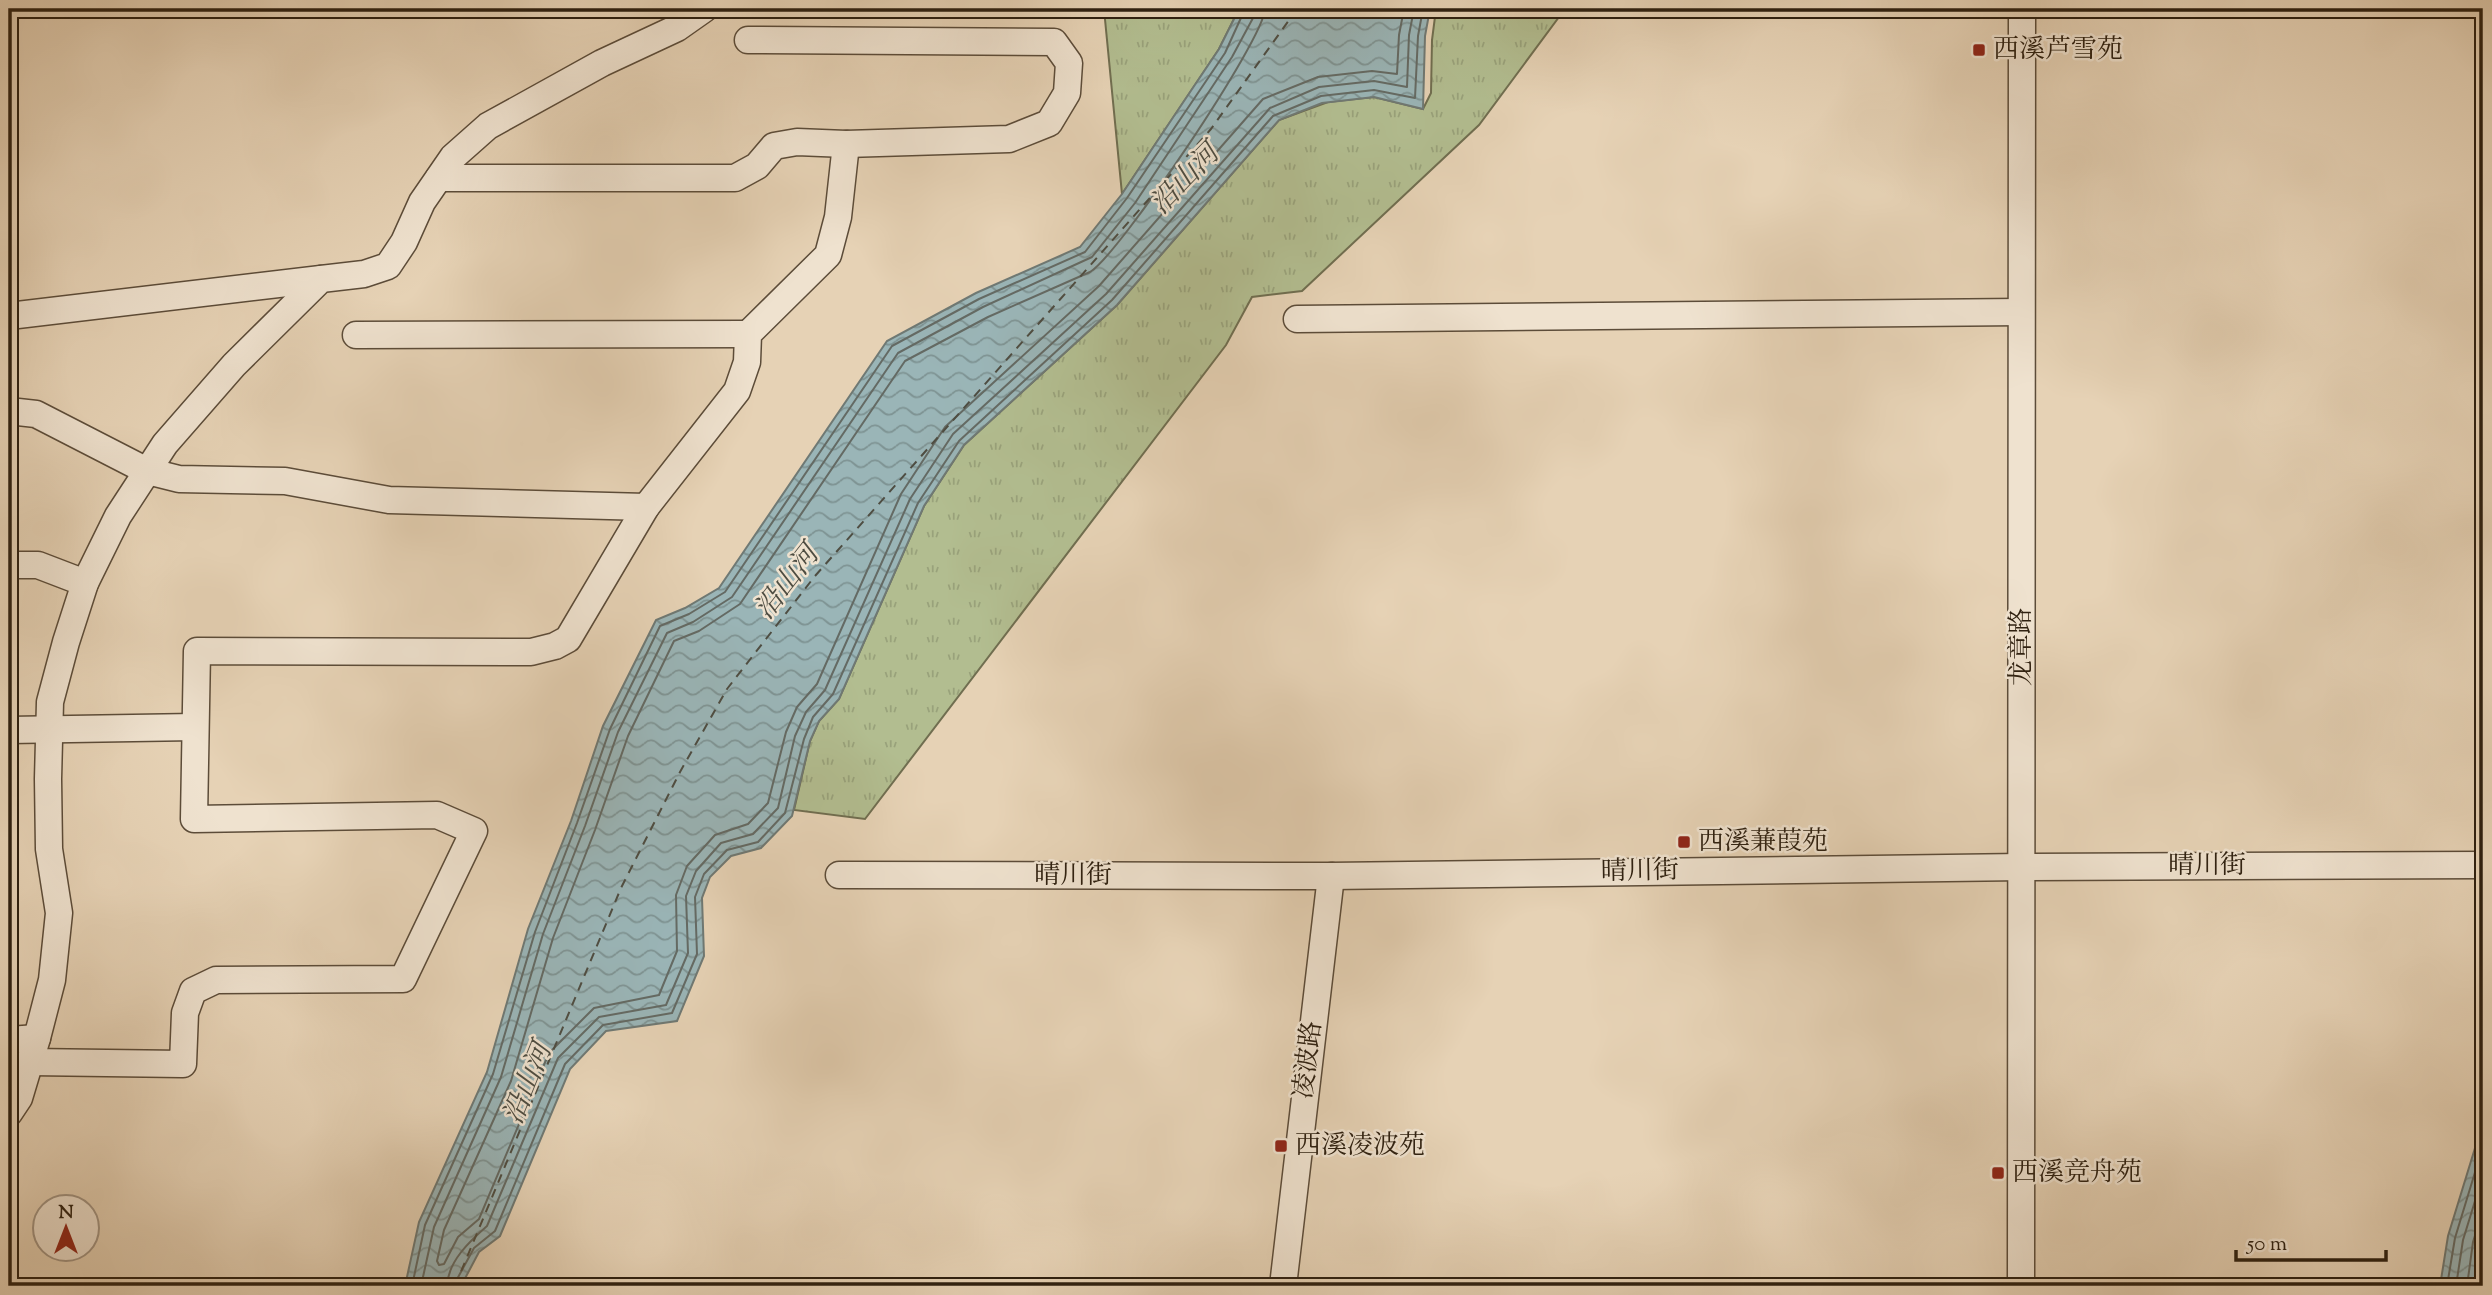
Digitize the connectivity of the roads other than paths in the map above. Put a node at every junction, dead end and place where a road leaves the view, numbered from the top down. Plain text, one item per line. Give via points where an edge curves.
1 (704, 9) edge
2 (2022, 9) edge
3 (748, 40) dead end
4 (846, 144) junction
5 (439, 178) junction
6 (321, 279) junction
7 (2021, 312) junction
8 (9, 316) edge
9 (1297, 319) dead end
10 (748, 334) junction
11 (356, 335) dead end
12 (9, 411) edge
13 (147, 471) junction
14 (646, 507) junction
15 (9, 565) edge
16 (85, 583) junction
17 (195, 727) junction
18 (9, 730) edge
19 (49, 730) junction
20 (2483, 865) edge
21 (2022, 867) junction
22 (839, 875) dead end
23 (1331, 876) junction
24 (9, 1040) edge
25 (34, 1050) junction
26 (9, 1113) edge
27 (1283, 1286) edge
28 (2021, 1286) edge

1 - 5 street via 677,28 488,126 453,157
2 - 7 street, 龙章路
3 - 4 street via 1054,42 1069,63 1067,93 1049,123 1009,139
4 - 5 street via 774,146 757,166 735,178
4 - 10 street via 838,217 828,255
5 - 6 street via 388,266
6 - 8 street
6 - 13 street via 234,365
7 - 9 street
7 - 21 street, 龙章路
10 - 11 street
10 - 14 street via 747,362 737,391
12 - 13 street via 36,414
13 - 14 street via 180,479 285,481 389,500
13 - 16 street via 118,516
14 - 17 street via 568,639 555,646 531,652 197,651
15 - 16 street via 38,565
16 - 19 street via 50,702
17 - 19 street
17 - 25 street via 194,818 437,814 474,831 403,979 216,980 193,991 185,1013 183,1064
18 - 19 street
19 - 25 street via 49,849 59,913 51,980
20 - 21 street, 晴川街
21 - 23 street, 晴川街
21 - 28 street, 龙章路
22 - 23 street, 晴川街
23 - 27 street, 凌波路
24 - 25 street
25 - 26 street via 19,1098

